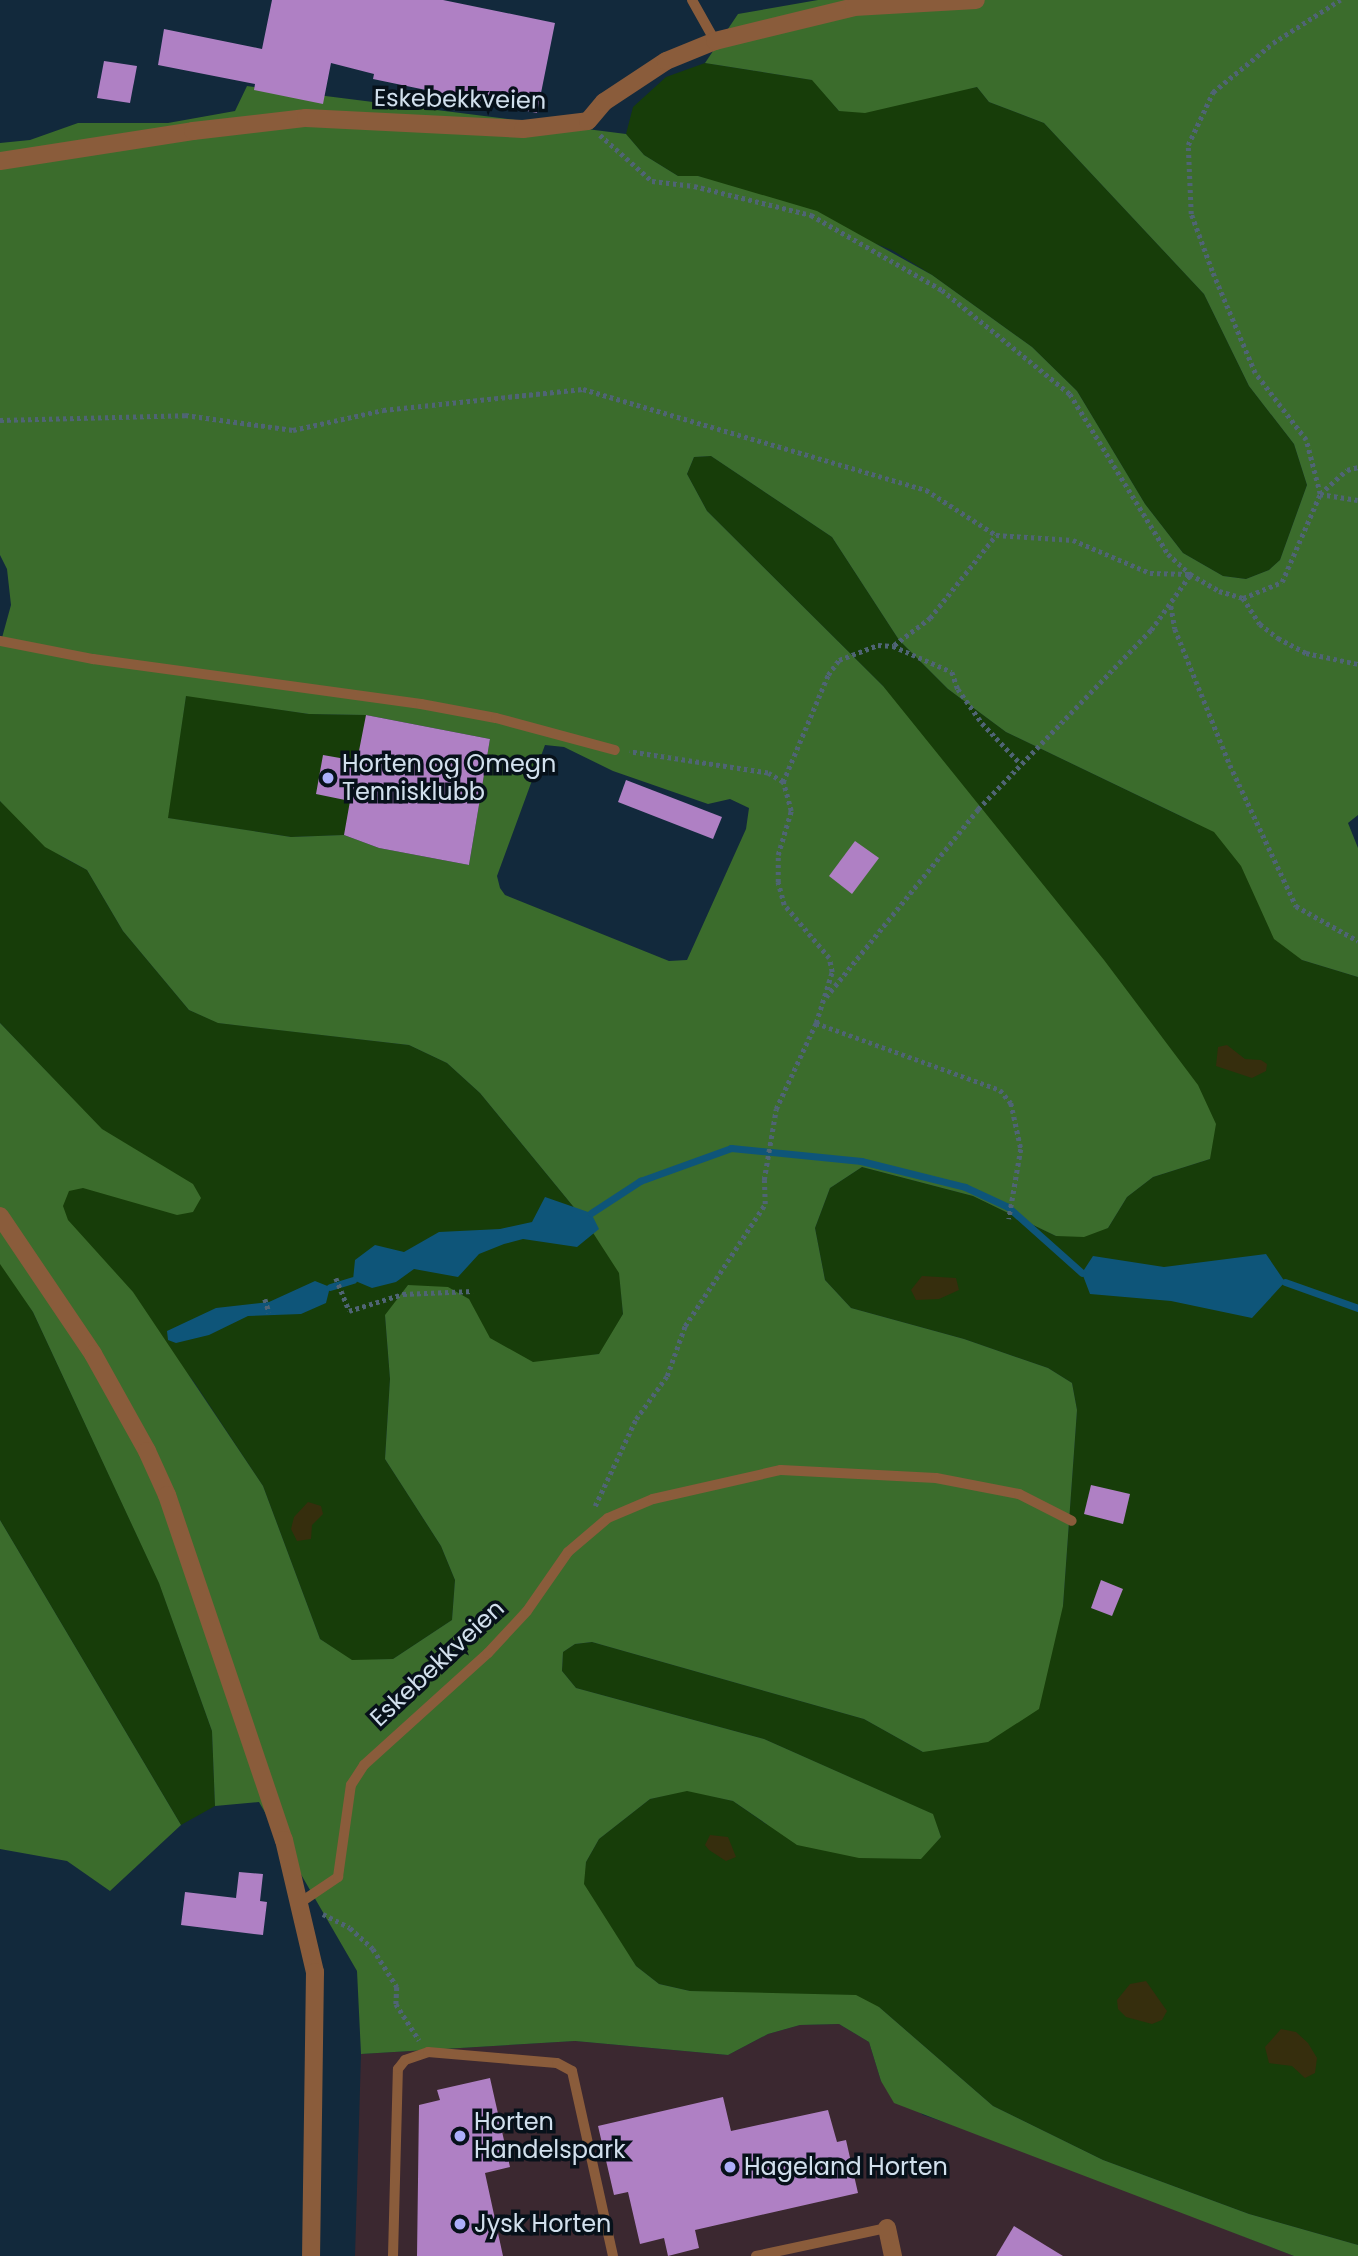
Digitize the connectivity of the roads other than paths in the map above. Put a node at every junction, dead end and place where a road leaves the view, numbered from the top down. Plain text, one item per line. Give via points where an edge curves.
1 (692, 0) edge
2 (976, 0) edge
3 (715, 41) junction
4 (0, 161) edge
5 (0, 641) edge
6 (615, 750) road end
7 (0, 1216) edge
8 (1072, 1521) dead end
9 (300, 1902) junction
10 (887, 2228) joint
11 (312, 2256) edge
12 (393, 2256) edge
13 (613, 2256) edge
14 (756, 2256) edge
15 (894, 2256) edge

1 - 3 lane
2 - 3 street via 855,7
3 - 4 street, Eskebekkveien via 666,61 604,102 588,121 523,129 306,118
5 - 6 lane via 93,659 421,704 496,718
7 - 9 street via 129,1414 167,1495 284,1840
8 - 9 lane, Eskebekkveien via 1019,1494 948,1480 781,1469 653,1499 584,1534 527,1611 488,1653 364,1765 351,1785 338,1877
9 - 11 street via 315,1972
10 - 14 lane
10 - 15 street
12 - 13 lane via 398,2068 405,2060 428,2052 557,2063 572,2071

